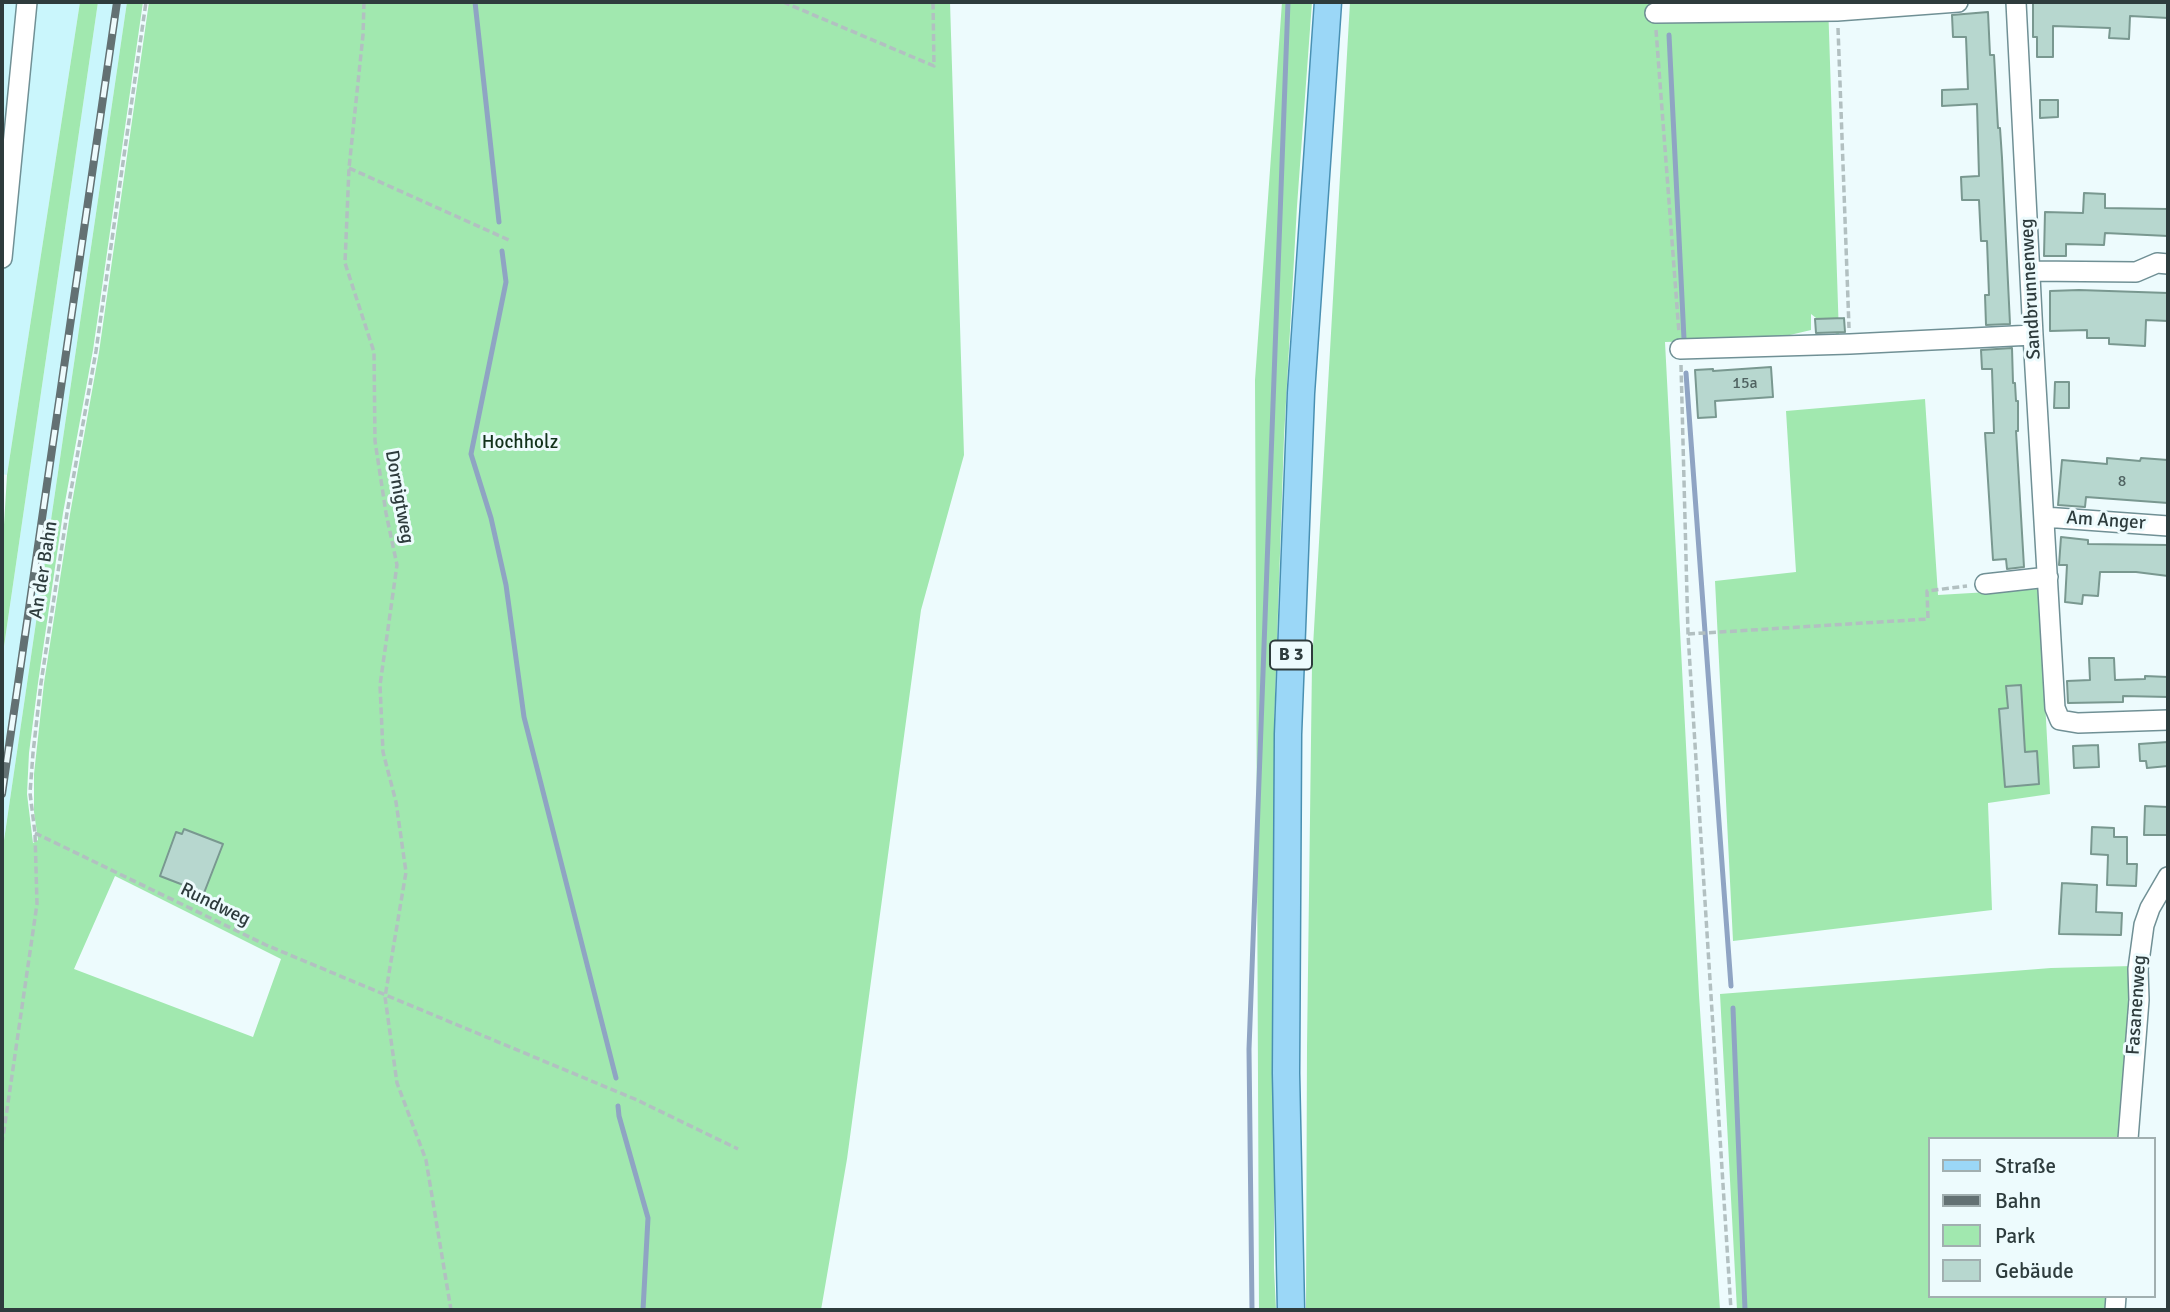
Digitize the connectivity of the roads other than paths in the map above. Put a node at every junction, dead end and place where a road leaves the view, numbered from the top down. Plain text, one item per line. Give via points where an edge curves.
1 (27, 2) edge
2 (1328, 2) edge
3 (1958, 2) edge
4 (2016, 2) edge
5 (1655, 13) road end
6 (2, 258) edge
7 (2168, 264) edge
8 (2030, 271) junction
9 (2033, 335) junction
10 (1680, 349) road end
11 (2044, 517) junction
12 (2168, 526) edge
13 (2048, 577) junction
14 (1984, 584) road end
15 (2168, 720) edge
16 (2168, 877) edge
17 (2128, 1137) edge
18 (1291, 1310) edge

1 - 6 street
2 - 18 main road, B 3 via 1301,393 1288,734 1286,1073
3 - 5 street via 1837,11
4 - 8 street, Sandbrunnenweg
7 - 8 street via 2157,263 2136,272
8 - 9 street, Sandbrunnenweg
9 - 10 street
9 - 11 street, Sandbrunnenweg
11 - 12 street, Am Anger
11 - 13 street, Sandbrunnenweg
13 - 14 street
13 - 15 street, Sandbrunnenweg via 2055,708 2060,720
16 - 17 street, Fasanenweg via 2144,925

